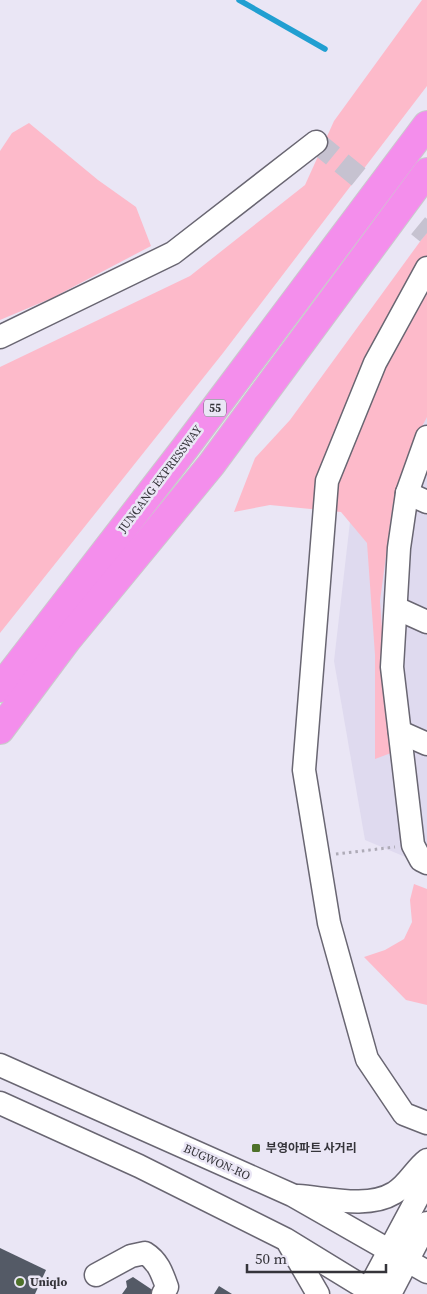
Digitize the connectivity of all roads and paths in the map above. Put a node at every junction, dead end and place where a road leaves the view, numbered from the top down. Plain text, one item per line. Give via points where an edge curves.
1 (427, 125) edge
2 (316, 142) dead end
3 (427, 172) edge
4 (427, 268) edge
5 (0, 337) edge
6 (427, 437) edge
7 (417, 498) edge
8 (396, 608) junction
9 (427, 622) edge
10 (0, 688) edge
11 (0, 730) edge
12 (400, 732) junction
13 (427, 744) edge
14 (413, 845) junction
15 (318, 856) junction
16 (427, 863) edge
17 (0, 1065) edge
18 (0, 1103) edge
19 (427, 1123) edge
20 (427, 1160) edge
21 (427, 1180) edge
22 (292, 1195) junction
23 (427, 1223) edge
24 (285, 1239) junction
25 (398, 1256) junction
26 (427, 1272) edge
27 (96, 1278) edge
28 (375, 1293) edge
29 (163, 1294) edge
30 (318, 1294) edge

1 - 10 highway, JUNGANG EXPRESSWAY / 55
2 - 5 street via 173,253
3 - 11 highway, 55 via 210,465 67,640
4 - 15 street via 375,363 327,481 304,770
6 - 7 street
7 - 8 street via 399,548
8 - 9 street
8 - 12 street via 392,667
12 - 13 street
12 - 14 street
14 - 15 path
14 - 16 street via 421,860
15 - 19 street via 329,923 367,1059 404,1114
17 - 22 street, BUGWON-RO
18 - 24 street via 139,1166
20 - 22 street via 394,1193 380,1198 360,1201
21 - 25 street
22 - 25 street, BUGWON-RO
23 - 25 street
24 - 28 street
24 - 30 street
25 - 26 street, BUGWON-RO
25 - 28 street
27 - 29 street via 131,1256 145,1253 161,1270 167,1288

